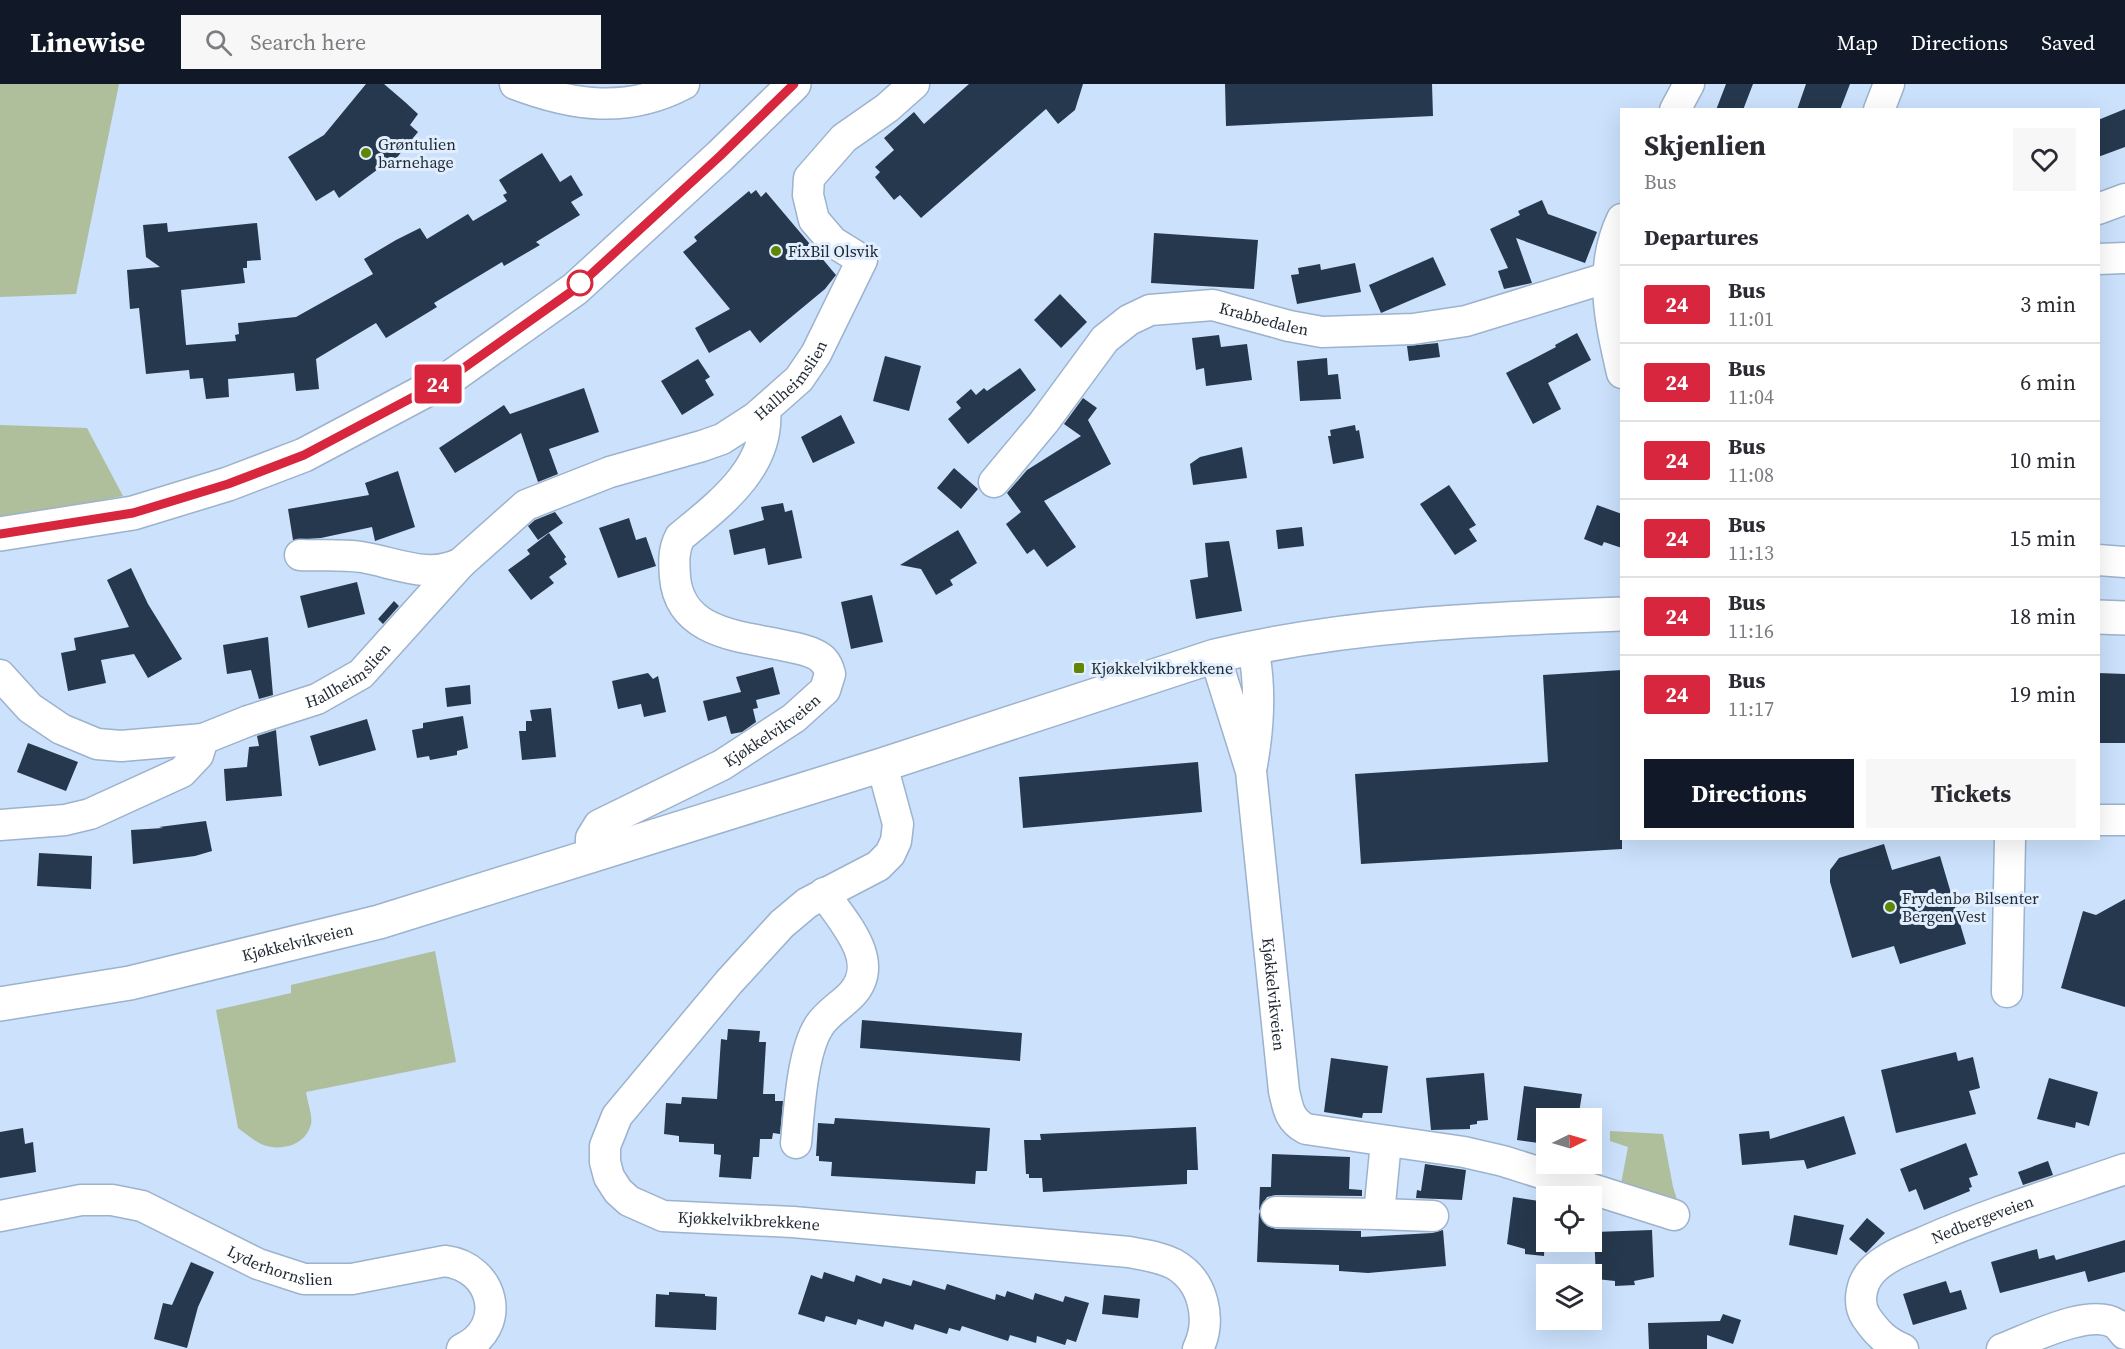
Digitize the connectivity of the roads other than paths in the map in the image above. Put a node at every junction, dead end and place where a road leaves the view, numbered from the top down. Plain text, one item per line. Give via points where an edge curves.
1 (515, 84) edge
2 (684, 84) edge
3 (794, 84) edge
4 (914, 84) edge
5 (1689, 84) edge
6 (1889, 84) edge
7 (1676, 108) edge
8 (1880, 108) edge
9 (2125, 199) edge
10 (2100, 208) edge
11 (1620, 223) edge
12 (2125, 258) edge
13 (2100, 259) edge
14 (1606, 278) junction
15 (1620, 364) edge
16 (765, 410) junction
17 (994, 482) dead end
18 (0, 534) edge
19 (300, 555) dead end
20 (2100, 560) edge
21 (2125, 562) edge
22 (461, 564) junction
23 (1620, 614) edge
24 (2100, 617) edge
25 (2125, 618) edge
26 (1252, 647) junction
27 (1215, 656) junction
28 (0, 675) edge
29 (203, 739) junction
30 (882, 765) junction
31 (1251, 771) junction
32 (2100, 819) edge
33 (2125, 820) edge
34 (0, 825) edge
35 (2010, 840) edge
36 (591, 857) junction
37 (824, 893) junction
38 (2007, 992) dead end
39 (0, 1004) edge
40 (1386, 1142) junction
41 (796, 1143) dead end
42 (2125, 1169) edge
43 (1276, 1212) dead end
44 (1379, 1214) junction
45 (1674, 1215) dead end
46 (0, 1216) edge
47 (1433, 1216) dead end
48 (2125, 1334) edge
49 (462, 1349) edge
50 (1198, 1349) edge
51 (1903, 1349) edge
52 (2002, 1349) edge

1 - 2 street via 569,100 621,105
3 - 18 main road via 575,289 451,377 304,455 228,484 133,513
4 - 16 street, Hallheimslien via 844,138 809,178 808,195 814,220 833,242 862,263 816,354 799,379
5 - 7 street
6 - 8 street
9 - 10 street
11 - 14 street
12 - 13 street
14 - 15 street
14 - 17 street, Krabbedalen via 1466,321 1413,329 1322,332 1214,304 1150,310 1105,339
16 - 22 street, Hallheimslien via 722,439 610,472 526,505
16 - 36 street, Kjøkkelvikveien via 764,436 747,472 730,496 676,544 676,581 687,613 709,628 802,650 824,660 830,674 825,690 794,718 722,765 599,825 591,838
19 - 22 street via 360,557 425,570 444,570
20 - 21 street
22 - 29 street, Hallheimslien via 361,674 317,699
23 - 26 main road, Kjøkkelvikveien via 1378,629
24 - 25 main road
26 - 27 main road, Kjøkkelvikveien
26 - 31 street, Kjøkkelvikveien via 1258,710
27 - 30 main road, Kjøkkelvikveien
27 - 31 street, Kjøkkelvikveien
28 - 29 street, Hallheimslien via 30,708 61,729 97,744 121,746
29 - 34 street via 198,755 182,772 90,814
30 - 36 main road, Kjøkkelvikveien
30 - 37 street, Kjøkkelvikbrekkene via 898,824 897,841 878,866
31 - 40 street, Kjøkkelvikveien via 1289,1114 1305,1129
32 - 33 street
35 - 38 street
36 - 39 main road, Kjøkkelvikveien via 379,922 130,983
37 - 41 street via 861,950 864,964 862,980 819,1024 813,1038 800,1098
37 - 50 street, Kjøkkelvikbrekkene via 782,924 616,1116 609,1129 605,1162 618,1191 628,1201 663,1216 793,1222 1161,1258 1188,1275 1204,1302 1205,1333
40 - 44 street
40 - 45 street, Kjøkkelvikveien via 1503,1161
42 - 51 street, Nedbergeveien via 1956,1227 1898,1253 1872,1271 1860,1299 1864,1313 1876,1332
43 - 44 street
44 - 47 street
46 - 49 street, Lyderhornslien via 81,1200 112,1200 142,1206 258,1264 304,1279 352,1279 456,1262 477,1273 487,1290 491,1312 483,1333
48 - 52 street via 2115,1323 2082,1319

